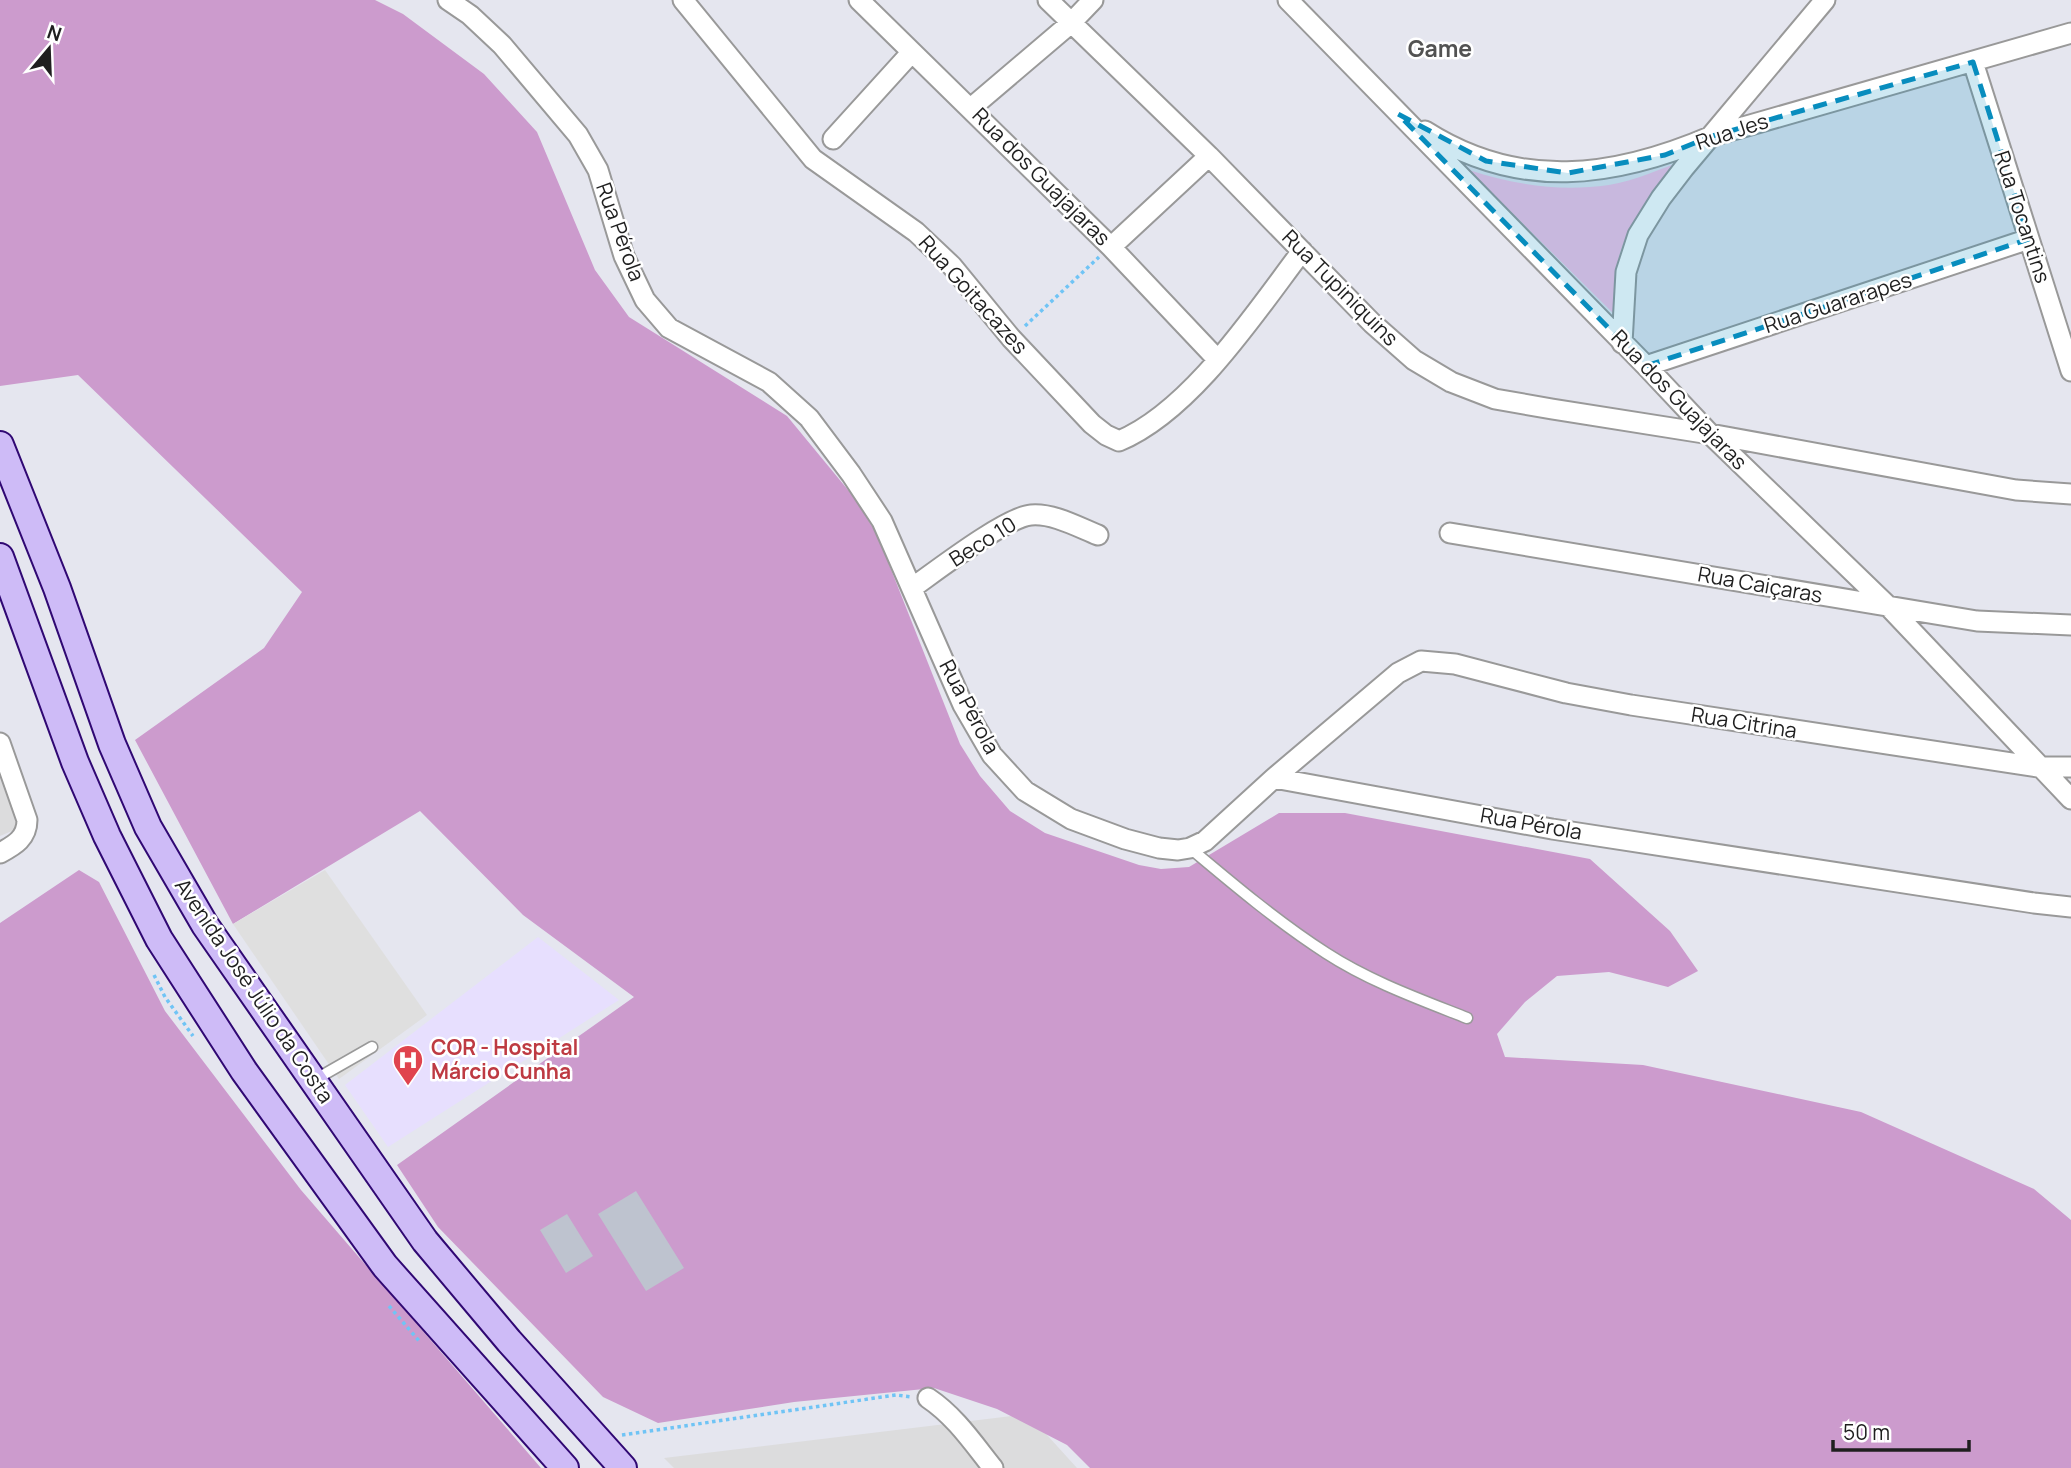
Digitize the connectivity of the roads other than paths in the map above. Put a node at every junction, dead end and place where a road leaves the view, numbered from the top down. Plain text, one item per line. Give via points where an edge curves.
1 (448, 0) edge
2 (683, 0) edge
3 (859, 0) edge
4 (1048, 0) edge
5 (1093, 0) edge
6 (1288, 0) edge
7 (1825, 0) edge
8 (1070, 23) junction
9 (2071, 33) edge
10 (911, 53) junction
11 (1973, 62) junction
12 (971, 108) junction
13 (1398, 114) junction
14 (1712, 135) junction
15 (833, 139) dead end
16 (1209, 156) junction
17 (2029, 239) junction
18 (1111, 247) junction
19 (1302, 251) junction
20 (1622, 343) junction
21 (1217, 359) junction
22 (1646, 366) junction
23 (2071, 371) edge
24 (1710, 434) junction
25 (0, 445) edge
26 (2071, 494) edge
27 (1450, 533) dead end
28 (1098, 535) dead end
29 (0, 557) edge
30 (912, 587) junction
31 (57, 588) junction
32 (9, 604) edge
33 (1889, 607) junction
34 (2071, 625) edge
35 (0, 743) edge
36 (2038, 767) junction
37 (2071, 768) edge
38 (1274, 778) junction
39 (2071, 799) edge
40 (1191, 848) junction
41 (0, 853) edge
42 (2071, 907) edge
43 (1466, 1018) dead end
44 (372, 1048) dead end
45 (312, 1081) junction
46 (928, 1398) road end
47 (565, 1468) edge
48 (623, 1468) edge
49 (993, 1468) edge

1 - 30 street, Rua Pérola via 502,45 578,135 598,170 624,256 645,300 669,328 769,382 809,418 882,521
2 - 21 street, Rua Goitacazes via 813,159 916,232 1106,435 1119,441 1146,427
3 - 10 street, Rua dos Guajajaras
4 - 8 street, Rua Tupiniquins
5 - 8 street
6 - 13 street, Rua dos Guajajaras
7 - 14 street
8 - 12 street
8 - 16 street, Rua Tupiniquins
9 - 11 street, Rua Jes
10 - 12 street, Rua dos Guajajaras
10 - 15 street
11 - 14 street, Rua Jes
11 - 17 street, Rua Tocantins
12 - 18 street, Rua dos Guajajaras
13 - 14 street, Rua Jes via 1486,161 1567,173 1665,155
13 - 20 street, Rua dos Guajajaras
14 - 20 street via 1661,198 1638,235 1626,272
16 - 18 street
16 - 19 street, Rua Tupiniquins
17 - 22 street, Rua Guararapes
17 - 23 street, Rua Tocantins
18 - 21 street, Rua dos Guajajaras
19 - 21 street
19 - 24 street, Rua Tupiniquins via 1414,360 1451,382 1495,399
20 - 22 street, Rua dos Guajajaras
22 - 24 street, Rua dos Guajajaras
24 - 26 street, Rua Tupiniquins via 2016,490
24 - 33 street, Rua dos Guajajaras
25 - 31 main road, Avenida José Júlio da Costa
27 - 33 street, Rua Caiçaras
28 - 30 street, Beco 10 via 1031,515 1017,519
29 - 32 main road
30 - 40 street, Rua Pérola via 963,705 992,755 1025,791 1070,819 1125,839 1159,848
31 - 32 main road
31 - 45 main road, Avenida José Júlio da Costa via 112,744 148,827 205,925
32 - 47 main road via 107,836 159,939 224,1041 385,1266
33 - 34 street, Rua Caiçaras via 1977,621
33 - 36 street, Rua dos Guajajaras
35 - 41 street via 27,820 22,838
36 - 37 street, Rua Citrina
36 - 38 street, Rua Citrina via 1631,705 1455,664 1421,661 1398,673
36 - 39 street, Rua dos Guajajaras
38 - 40 street via 1219,830
38 - 42 street, Rua Pérola via 1566,831
40 - 43 lane via 1327,954
44 - 45 lane
45 - 48 main road, Avenida José Júlio da Costa via 425,1241
46 - 49 street via 943,1408

